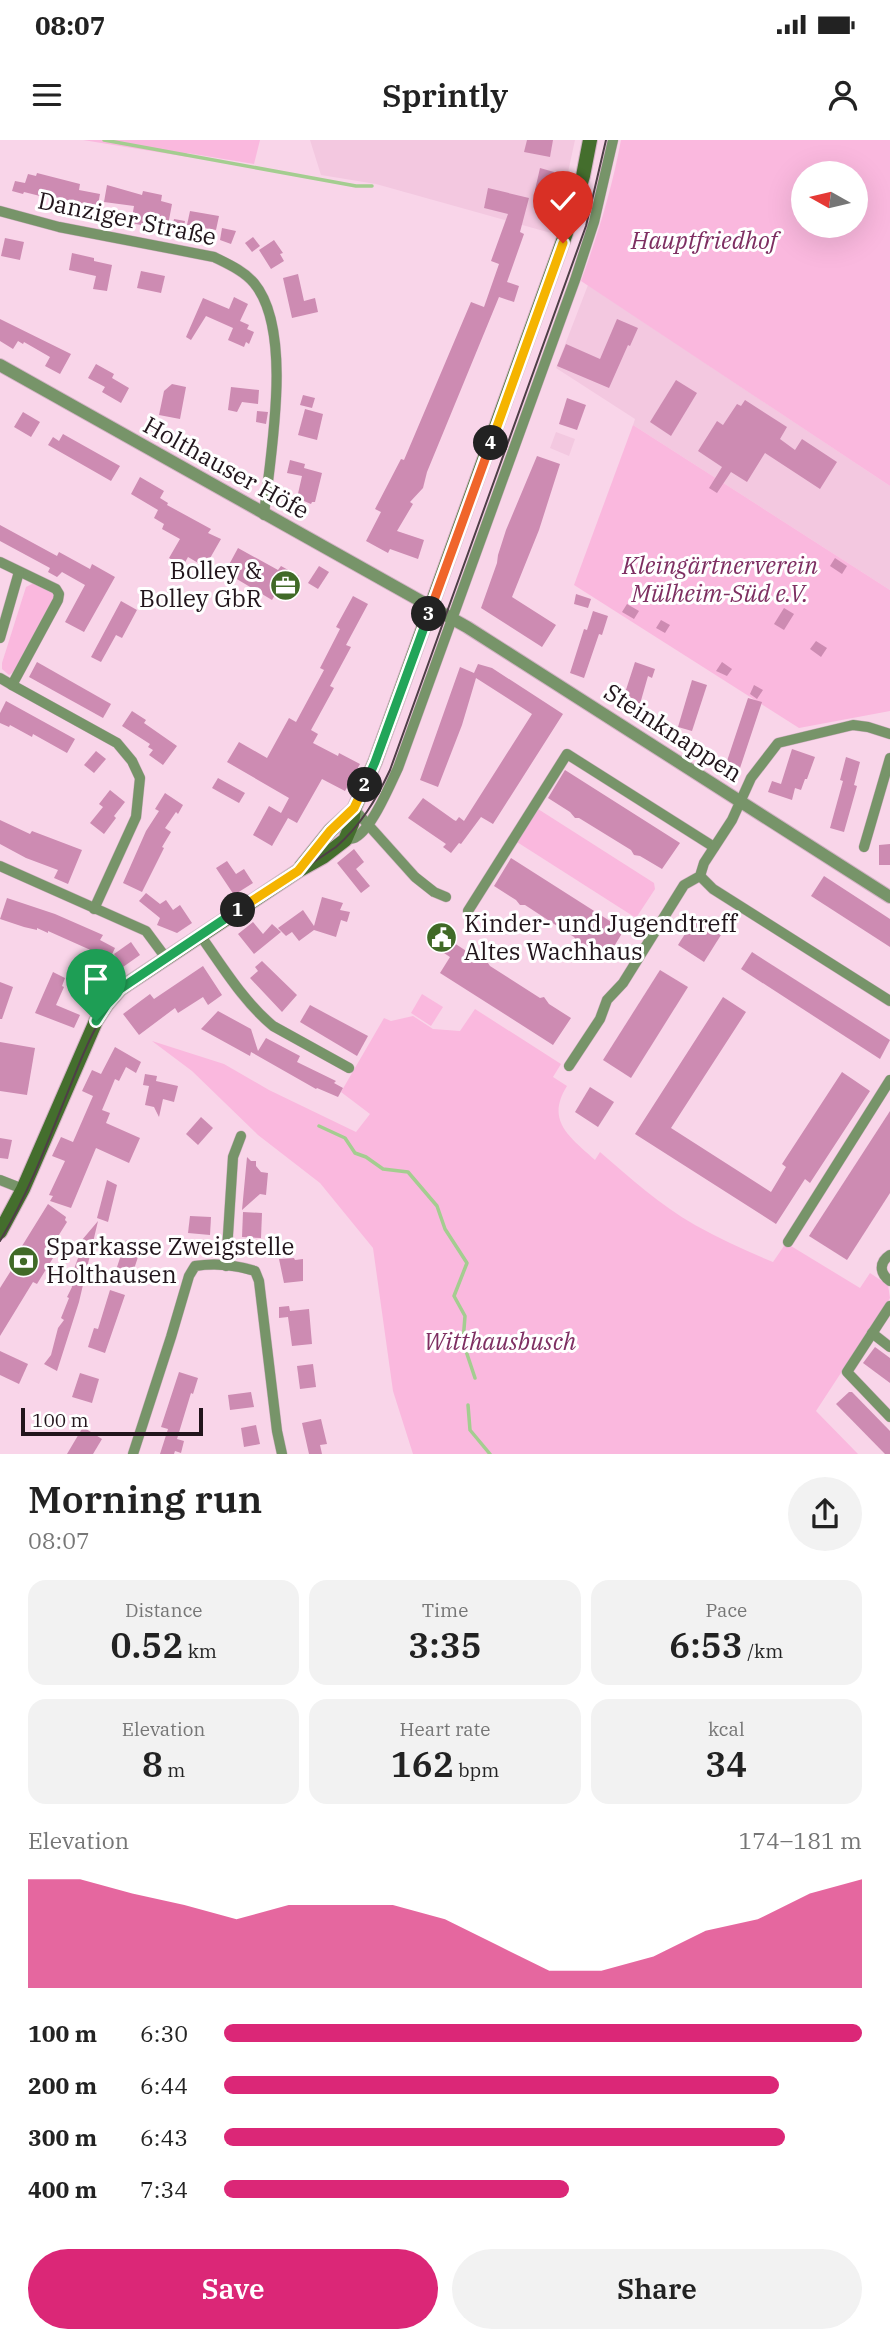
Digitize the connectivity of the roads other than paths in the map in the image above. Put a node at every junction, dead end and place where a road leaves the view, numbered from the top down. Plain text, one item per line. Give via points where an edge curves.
1 (590, 140) edge
2 (613, 140) edge
3 (0, 212) edge
4 (0, 365) edge
5 (264, 515) junction
6 (0, 562) edge
7 (19, 572) junction
8 (432, 606) junction
9 (453, 619) junction
10 (0, 638) edge
11 (0, 678) edge
12 (12, 685) junction
13 (890, 734) edge
14 (890, 758) edge
15 (740, 801) junction
16 (354, 808) junction
17 (368, 823) junction
18 (345, 839) junction
19 (864, 847) dead end
20 (714, 848) junction
21 (0, 866) edge
22 (298, 871) junction
23 (700, 876) junction
24 (446, 897) dead end
25 (890, 897) edge
26 (94, 909) junction
27 (468, 911) dead end
28 (200, 935) junction
29 (166, 958) junction
30 (890, 1001) edge
31 (569, 1066) dead end
32 (349, 1068) dead end
33 (890, 1080) edge
34 (241, 1136) dead end
35 (0, 1180) edge
36 (23, 1189) junction
37 (0, 1232) edge
38 (788, 1242) dead end
39 (890, 1255) edge
40 (226, 1266) junction
41 (890, 1281) edge
42 (890, 1306) edge
43 (872, 1333) junction
44 (890, 1347) edge
45 (890, 1416) edge
46 (133, 1454) edge
47 (282, 1454) edge

1 - 8 main road via 566,233
2 - 9 street via 590,234
3 - 5 street, Danziger Straße via 214,257 253,281 269,308 276,370
4 - 5 street, Holthauser Höfe
5 - 8 street, Holthauser Höfe
6 - 7 street
7 - 10 street
7 - 12 street via 59,594
8 - 9 street, Steinknappen
8 - 16 main road
9 - 15 street, Steinknappen
9 - 17 street via 398,768
11 - 12 street
12 - 26 street via 117,743 139,778 136,817
13 - 15 street via 853,725 778,743
14 - 19 street
15 - 20 street
15 - 25 street, Steinknappen
16 - 17 street
16 - 18 main road
16 - 22 main road
17 - 18 street via 356,837
17 - 24 street via 415,877
18 - 22 main road
20 - 23 street
20 - 27 street via 567,754
21 - 26 street
22 - 28 main road
23 - 30 street via 713,889
23 - 31 street via 684,885
26 - 29 street via 146,931
28 - 29 main road
28 - 32 street via 263,1018
29 - 36 main road via 120,989 96,1021
33 - 38 street
34 - 40 street via 233,1157
35 - 36 street
36 - 37 main road
39 - 41 street via 882,1269
40 - 46 street via 195,1266 188,1276
40 - 47 street via 255,1271 259,1281
42 - 43 street
43 - 44 street
43 - 45 street via 847,1372

